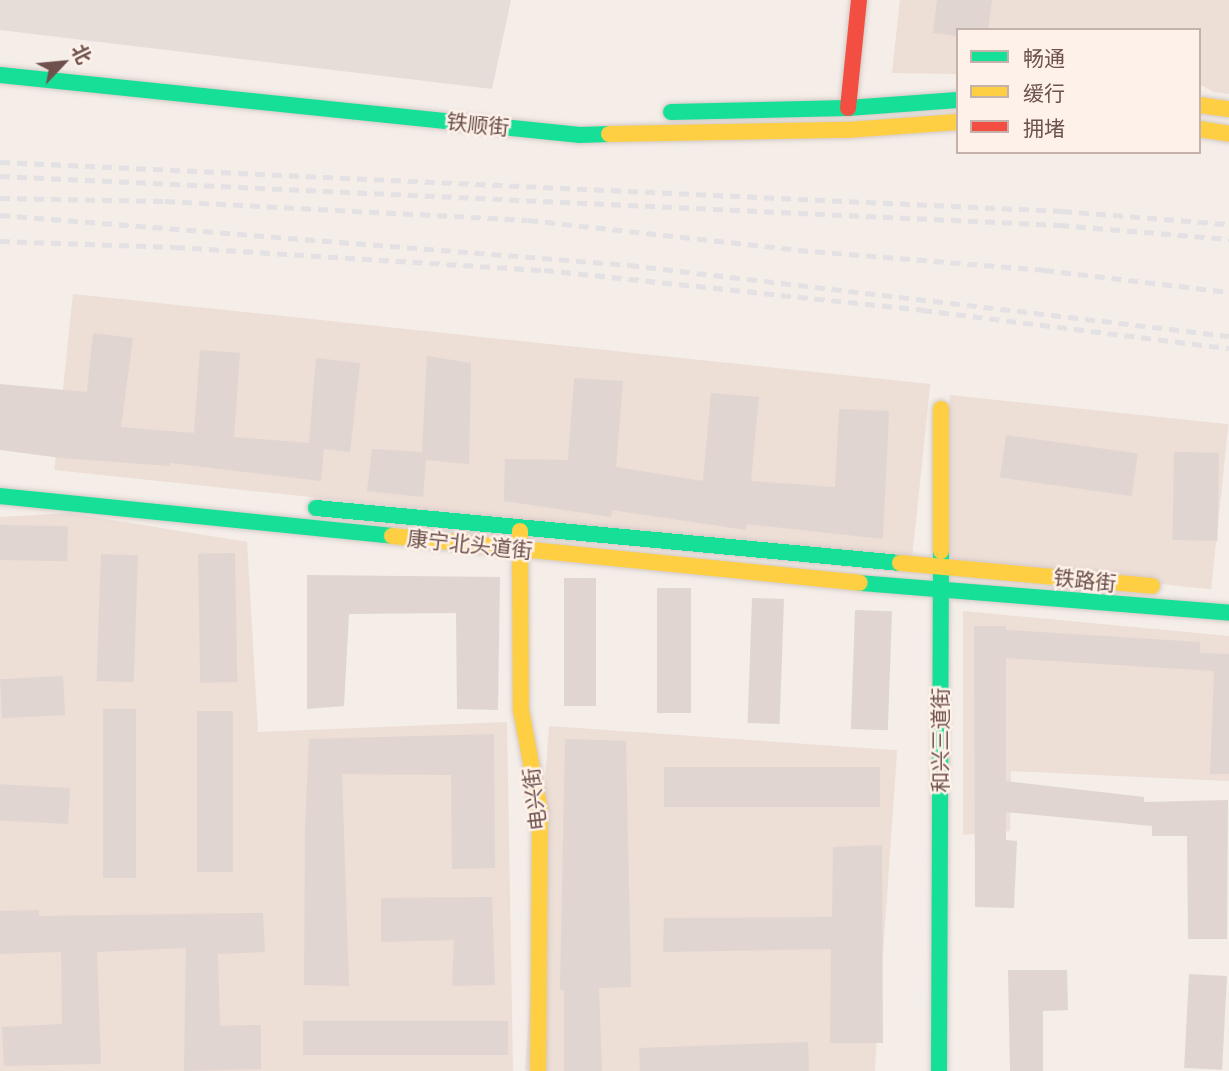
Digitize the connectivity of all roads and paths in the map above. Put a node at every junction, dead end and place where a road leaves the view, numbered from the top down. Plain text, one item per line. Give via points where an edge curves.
1 (859, 0) edge
2 (0, 61) edge
3 (55, 64) dead end
4 (0, 75) edge
5 (956, 100) edge
6 (1201, 105) edge
7 (848, 108) junction
8 (1229, 109) edge
9 (648, 113) dead end
10 (956, 122) edge
11 (1201, 129) edge
12 (1229, 134) edge
13 (941, 408) dead end
14 (0, 496) edge
15 (301, 506) dead end
16 (520, 527) junction
17 (520, 549) junction
18 (940, 565) junction
19 (940, 589) junction
20 (1174, 589) dead end
21 (1229, 613) edge
22 (538, 1071) edge
23 (939, 1071) edge

1 - 7 main road
2 - 3 main road
4 - 10 main road, 铁顺街 via 580,135 847,130
5 - 7 main road
6 - 8 main road
7 - 9 main road
11 - 12 main road
13 - 18 main road, 和兴三道街
14 - 17 main road, 康宁北头道街
15 - 16 main road, 康宁北头道街
16 - 17 main road, 电兴街
16 - 18 main road, 康宁北头道街
17 - 19 main road, 康宁北头道街
17 - 22 main road, 电兴街 via 521,710 540,811
18 - 19 main road, 和兴三道街
18 - 20 main road, 铁路街
19 - 21 main road, 铁路街
19 - 23 main road, 和兴三道街

